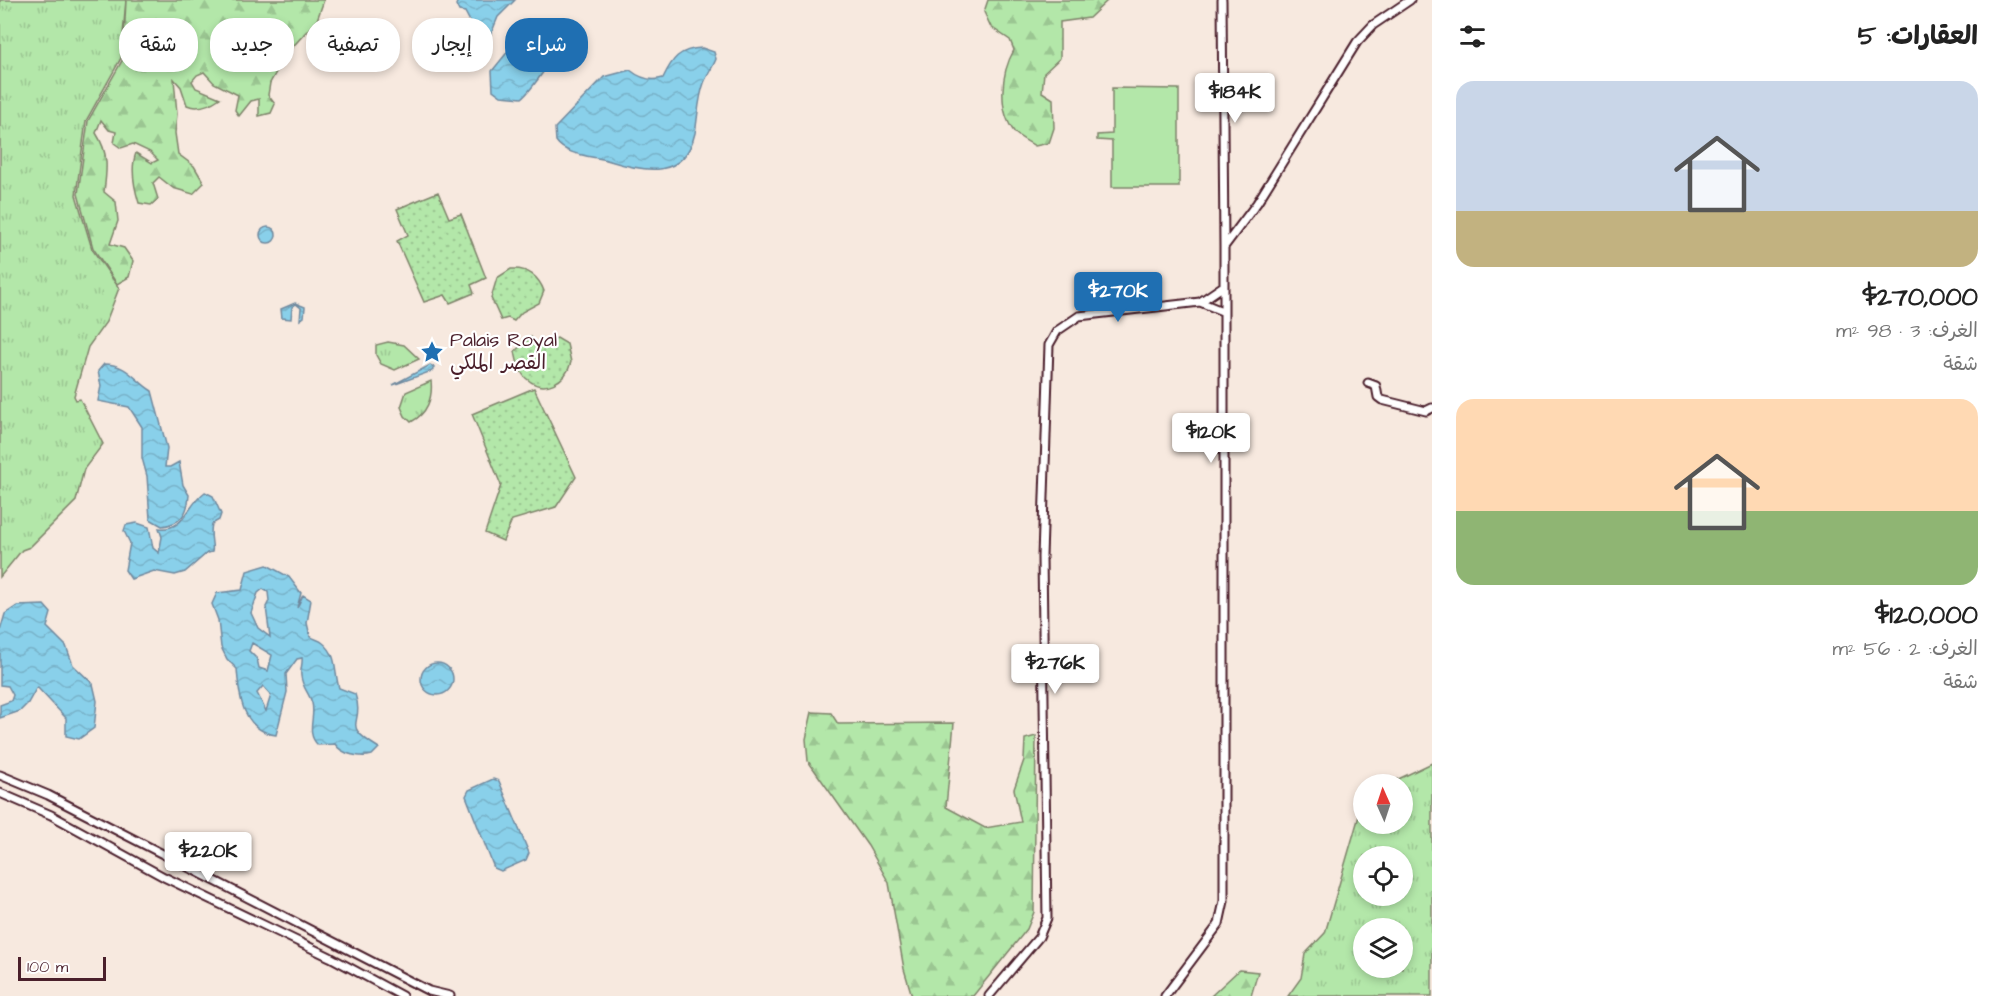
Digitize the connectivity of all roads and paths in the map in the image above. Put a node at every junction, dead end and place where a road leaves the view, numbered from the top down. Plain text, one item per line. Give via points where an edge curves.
1 (1222, 0) edge
2 (1410, 0) edge
3 (1224, 247) junction
4 (1222, 288) junction
5 (1200, 302) junction
6 (1222, 310) junction
7 (1368, 383) dead end
8 (1432, 408) edge
9 (0, 775) edge
10 (0, 793) edge
11 (402, 996) edge
12 (450, 996) edge
13 (989, 996) edge
14 (1165, 996) edge

1 - 3 street
2 - 3 street via 1373,25 1357,42 1257,203
3 - 4 street
4 - 5 street
4 - 6 street
5 - 6 street
5 - 13 street via 1079,316 1057,331 1049,345 1042,557 1047,918 1039,937
6 - 14 street via 1224,901 1219,924
7 - 8 street via 1376,386 1382,400 1426,411
9 - 12 street via 48,795 429,991
10 - 11 street via 51,815 164,877

